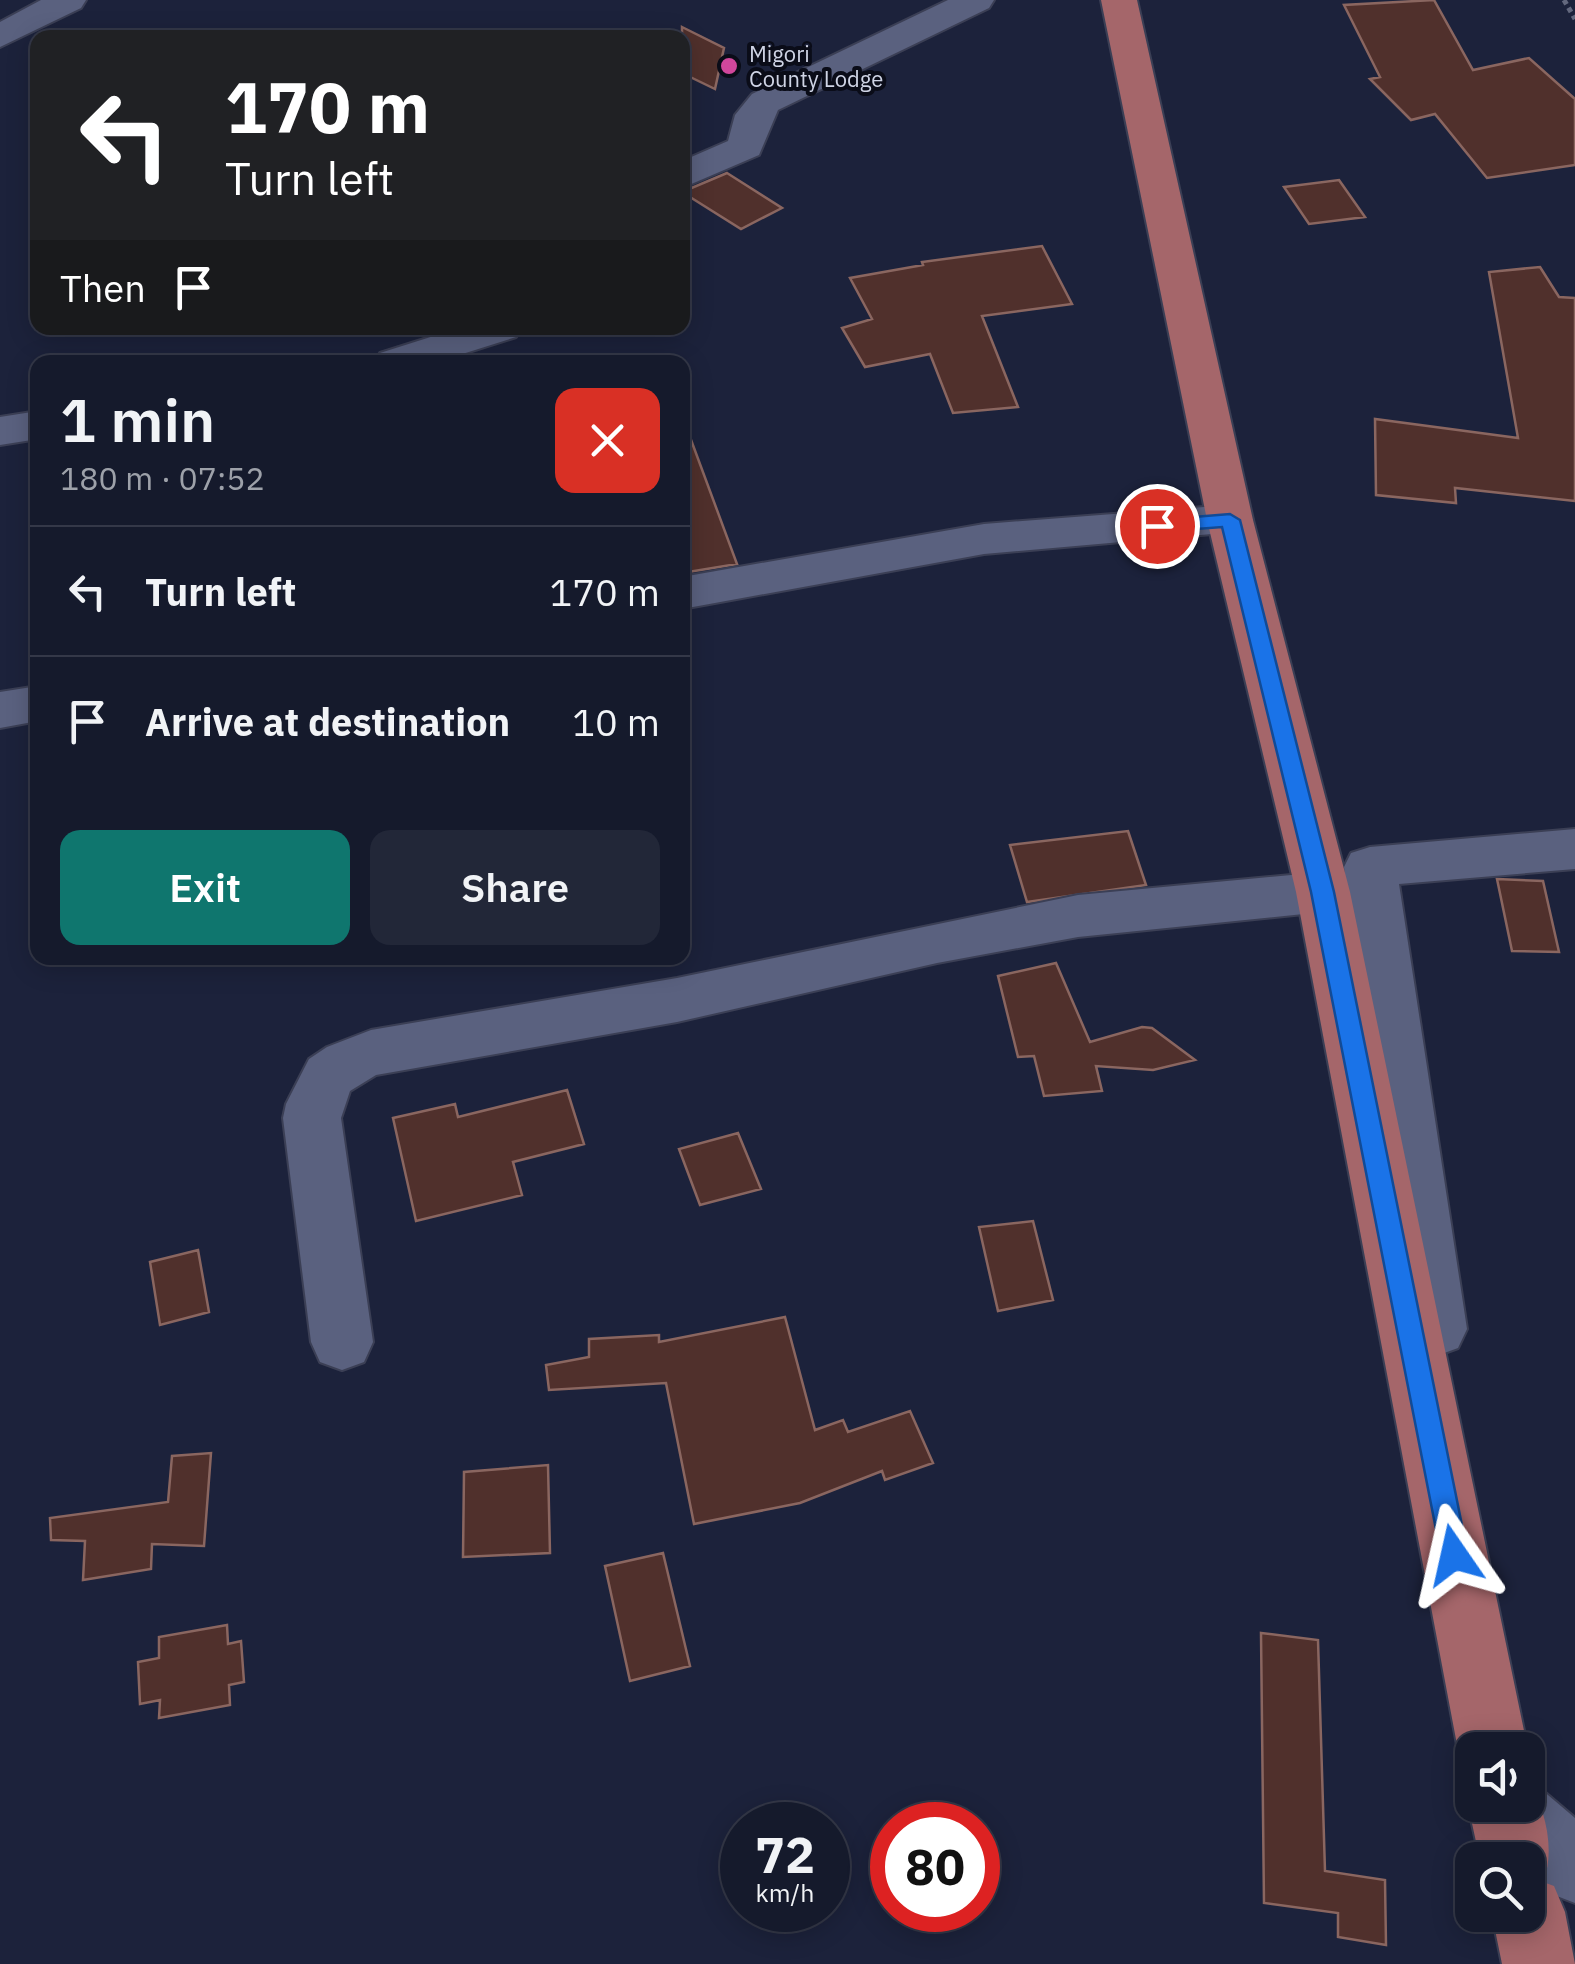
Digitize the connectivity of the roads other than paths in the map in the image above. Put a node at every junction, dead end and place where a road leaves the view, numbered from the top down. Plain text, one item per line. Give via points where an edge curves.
1 (68, 0) edge
2 (976, 0) edge
3 (1119, 0) edge
4 (0, 36) edge
5 (690, 172) edge
6 (479, 335) edge
7 (417, 355) edge
8 (30, 426) edge
9 (0, 431) edge
10 (1230, 520) junction
11 (690, 592) edge
12 (30, 704) edge
13 (0, 710) edge
14 (1575, 849) edge
15 (1322, 892) junction
16 (342, 1342) dead end
17 (1491, 1732) edge
18 (1492, 1732) edge
19 (1525, 1822) edge
20 (1575, 1867) edge
21 (1532, 1932) edge
22 (1539, 1964) edge

1 - 4 street
2 - 5 street via 766,102 754,115 745,147
3 - 10 highway
6 - 7 street
8 - 9 street
10 - 11 street via 984,539
10 - 15 highway
12 - 13 street
14 - 18 street via 1370,867
15 - 16 street via 1078,916 346,1062 315,1090 312,1118
15 - 17 highway
19 - 20 street
21 - 22 highway

